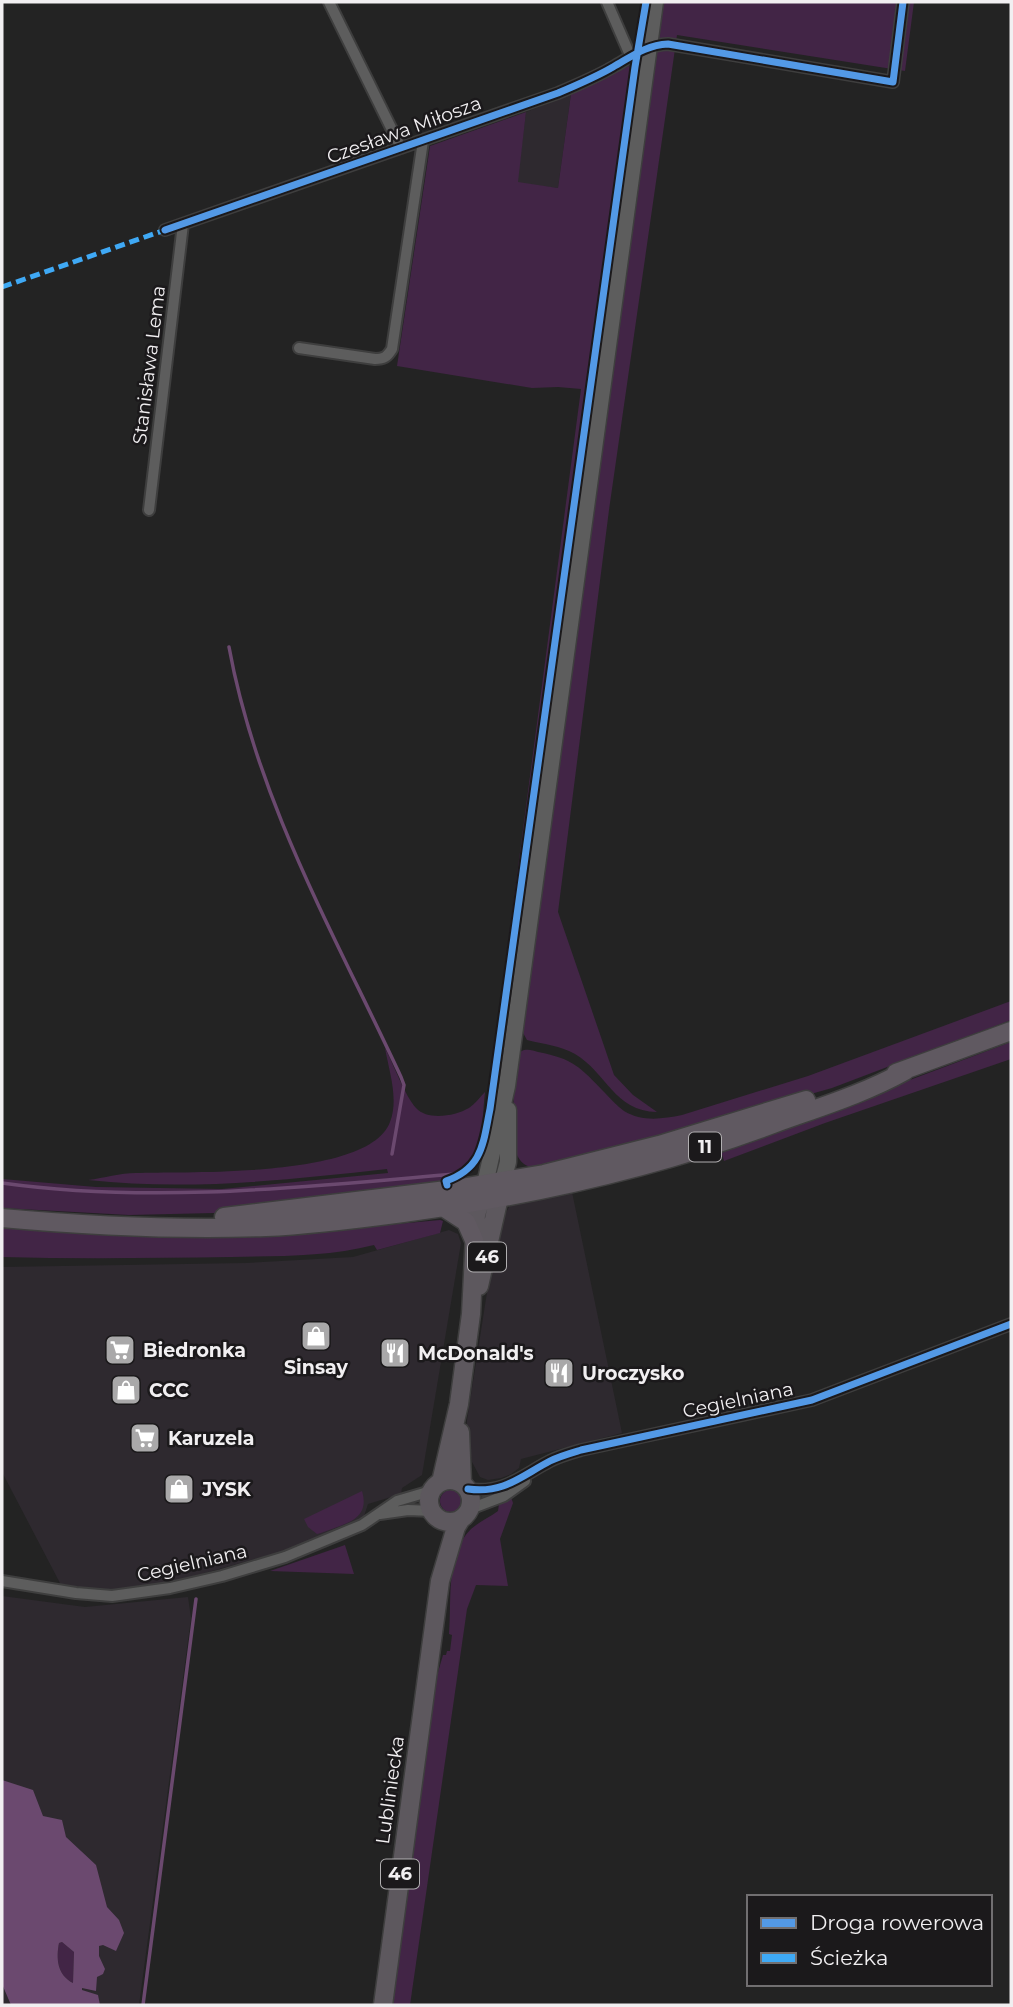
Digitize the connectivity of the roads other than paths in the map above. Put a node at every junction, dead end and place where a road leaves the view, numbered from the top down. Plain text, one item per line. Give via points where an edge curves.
1 (328, 2) edge
2 (607, 2) edge
3 (654, 2) edge
4 (904, 2) edge
5 (648, 48) junction
6 (630, 55) junction
7 (423, 141) junction
8 (401, 148) junction
9 (183, 224) junction
10 (165, 230) dead end
11 (299, 348) dead end
12 (149, 510) dead end
13 (1011, 1031) edge
14 (905, 1071) junction
15 (494, 1182) junction
16 (488, 1200) junction
17 (443, 1208) junction
18 (2, 1218) edge
19 (121, 1226) junction
20 (474, 1240) junction
21 (471, 1314) junction
22 (1011, 1325) edge
23 (458, 1404) junction
24 (531, 1474) junction
25 (465, 1486) junction
26 (436, 1487) junction
27 (380, 1514) junction
28 (434, 1514) junction
29 (466, 1514) junction
30 (2, 1581) edge
31 (440, 1581) junction
32 (383, 2005) edge

1 - 8 street
2 - 6 street
3 - 5 main road
4 - 5 street, Czesława Miłosza via 893,82 668,44
5 - 6 street, Czesława Miłosza
5 - 15 main road via 507,1086 508,1156
6 - 7 street, Czesława Miłosza via 571,88
7 - 8 street, Czesława Miłosza
7 - 11 street via 392,349 383,359 375,359
8 - 9 street, Czesława Miłosza
9 - 10 street, Czesława Miłosza
9 - 12 street, Stanisława Lema
13 - 14 highway, 11
14 - 15 highway, 11 via 659,1145
14 - 16 highway, 11 via 707,1147 598,1179
15 - 16 main road, 46
15 - 19 highway, 11 via 270,1213
16 - 17 highway, 11
16 - 20 main road, 46
16 - 21 main road, 46 via 487,1258
17 - 19 highway, 11 via 305,1224
17 - 20 highway, 46 via 466,1222
18 - 19 highway, 11
20 - 21 main road, 46
21 - 23 main road, 46
22 - 24 street, Cegielniana via 831,1395 581,1450
23 - 25 main road, 46
23 - 26 main road, 46
24 - 25 street, Cegielniana via 491,1489
24 - 29 street, Cegielniana via 504,1496
25 - 26 main road via 452,1480
25 - 29 main road, 46 via 471,1499
26 - 27 street, Cegielniana via 397,1501
26 - 28 main road, 46 via 429,1498
27 - 28 street, Cegielniana via 408,1510
27 - 30 street, Cegielniana via 285,1557 142,1594 76,1593
28 - 29 main road via 448,1522
28 - 31 main road, Lubliniecka / 46 via 439,1524
29 - 31 main road, Lubliniecka / 46 via 456,1527
31 - 32 main road, Lubliniecka / 46

